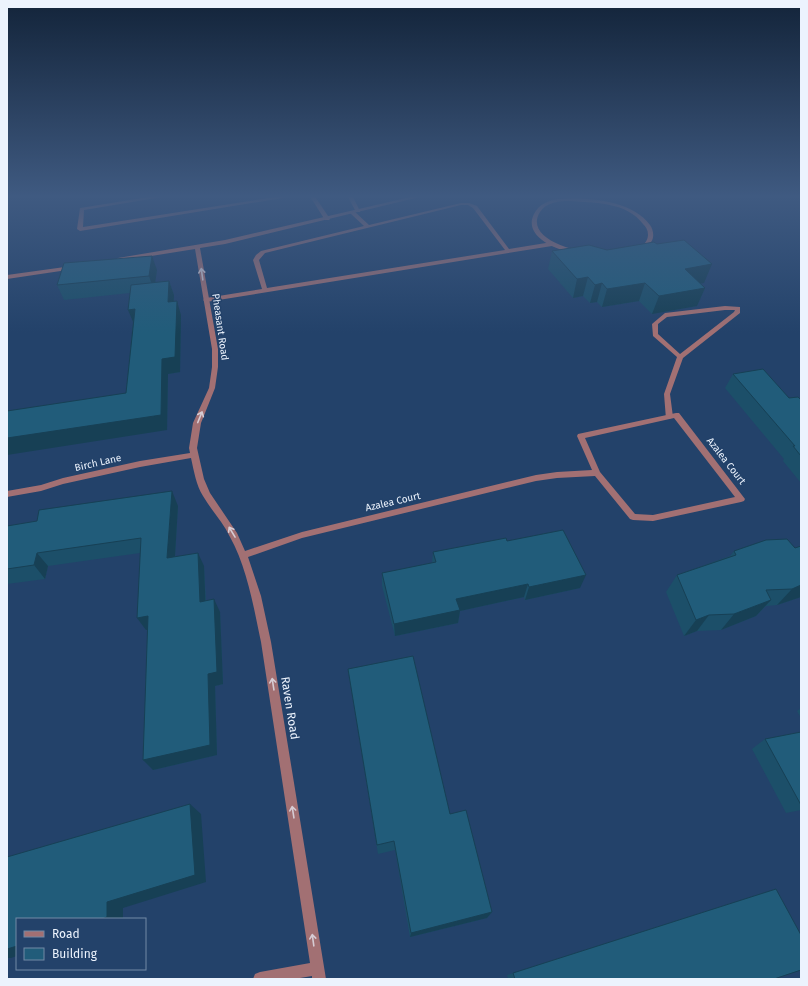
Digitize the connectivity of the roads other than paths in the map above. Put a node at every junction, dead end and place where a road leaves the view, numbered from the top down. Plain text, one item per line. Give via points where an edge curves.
1 (226, 241) edge
2 (309, 241) edge
3 (501, 241) edge
4 (548, 241) edge
5 (648, 241) edge
6 (552, 244) junction
7 (198, 247) junction
8 (508, 251) junction
9 (118, 260) edge
10 (79, 267) edge
11 (7, 277) edge
12 (265, 290) junction
13 (206, 300) junction
14 (680, 357) junction
15 (669, 417) junction
16 (194, 454) junction
17 (597, 473) junction
18 (7, 494) edge
19 (243, 555) junction
20 (318, 974) edge
21 (260, 979) edge

1 - 7 street
2 - 12 street via 263,252 258,256 256,260
3 - 8 street
4 - 6 street
5 - 6 street via 640,249 616,256 586,254
6 - 8 street
7 - 9 street
13 -> 7 street, Pheasant Road
8 - 12 street
10 - 11 street
12 - 13 street
16 -> 13 street, Pheasant Road via 192,448 197,423 210,393 214,376 215,349
14 - 14 street via 737,313 738,308 665,315 655,324 655,335
14 - 15 street via 667,394
15 - 17 street, Azalea Court via 581,436
15 - 17 street, Azalea Court via 676,415 741,499 653,518 633,517
16 - 18 street, Birch Lane
19 -> 16 street, Raven Road via 234,535 206,494 196,469
17 - 19 street, Azalea Court via 536,478 302,535
20 -> 19 street, Raven Road via 266,642 256,596
20 - 21 street

